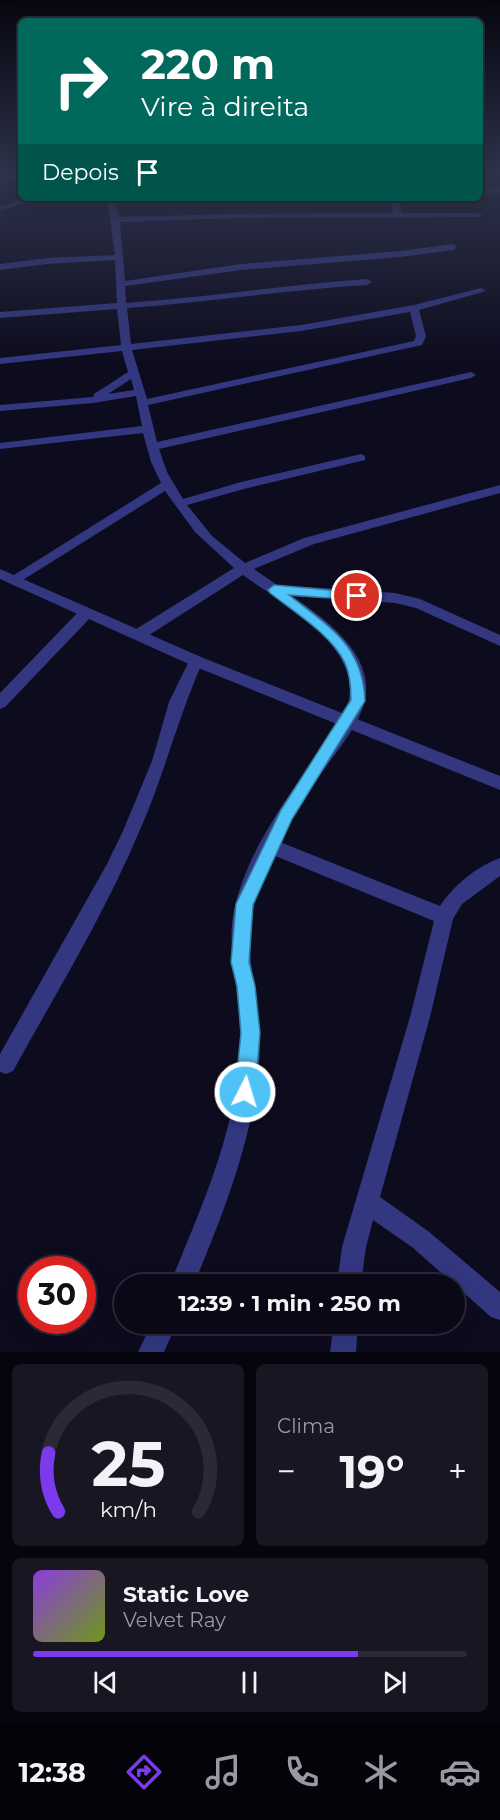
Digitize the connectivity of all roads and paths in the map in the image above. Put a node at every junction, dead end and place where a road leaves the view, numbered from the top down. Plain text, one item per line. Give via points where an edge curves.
1 (118, 236) edge
2 (453, 247) dead end
3 (120, 257) junction
4 (0, 267) edge
5 (367, 282) dead end
6 (120, 284) junction
7 (481, 291) dead end
8 (121, 305) junction
9 (414, 308) junction
10 (0, 315) edge
11 (126, 348) junction
12 (0, 361) edge
13 (135, 372) junction
14 (471, 375) dead end
15 (142, 398) junction
16 (93, 400) junction
17 (0, 408) edge
18 (147, 429) junction
19 (0, 446) edge
20 (152, 447) junction
21 (361, 458) dead end
22 (168, 484) junction
23 (500, 489) edge
24 (181, 503) junction
25 (242, 569) junction
26 (7, 577) edge
27 (274, 590) junction
28 (87, 612) junction
29 (138, 635) junction
30 (500, 640) edge
31 (196, 660) junction
32 (0, 703) edge
33 (347, 721) junction
34 (500, 783) edge
35 (271, 846) junction
36 (500, 866) edge
37 (444, 916) junction
38 (6, 1064) dead end
39 (368, 1202) junction
40 (186, 1274) edge
41 (350, 1274) edge
42 (500, 1308) edge
43 (160, 1334) edge
44 (345, 1334) edge
45 (151, 1352) edge
46 (344, 1352) edge

1 - 3 street
2 - 6 street via 230,268
3 - 4 street
3 - 6 street
5 - 8 street
6 - 8 street
7 - 9 street
8 - 10 street
8 - 11 street
9 - 11 street via 301,328
9 - 15 street via 421,336 418,343 249,382
11 - 12 street
11 - 13 street
13 - 15 street
13 - 16 street
14 - 20 street
15 - 16 street
15 - 18 street
16 - 17 street
18 - 19 street
18 - 20 street
20 - 22 street
21 - 24 street
22 - 24 street
22 - 26 street
23 - 25 street via 309,541
24 - 25 street via 213,544
25 - 27 street
25 - 29 street
26 - 28 street
27 - 30 street via 395,598 420,604
27 - 33 street via 333,637 351,661 358,701
28 - 29 street
28 - 32 street
29 - 31 street
31 - 33 street
31 - 38 street via 131,832
33 - 34 street
33 - 35 street via 304,785
35 - 37 street
35 - 40 street via 244,904 241,926 240,962 251,1033 245,1092 231,1152
36 - 37 street via 456,898
37 - 39 street
39 - 41 street
39 - 42 street via 420,1239
43 - 45 street
44 - 46 street

